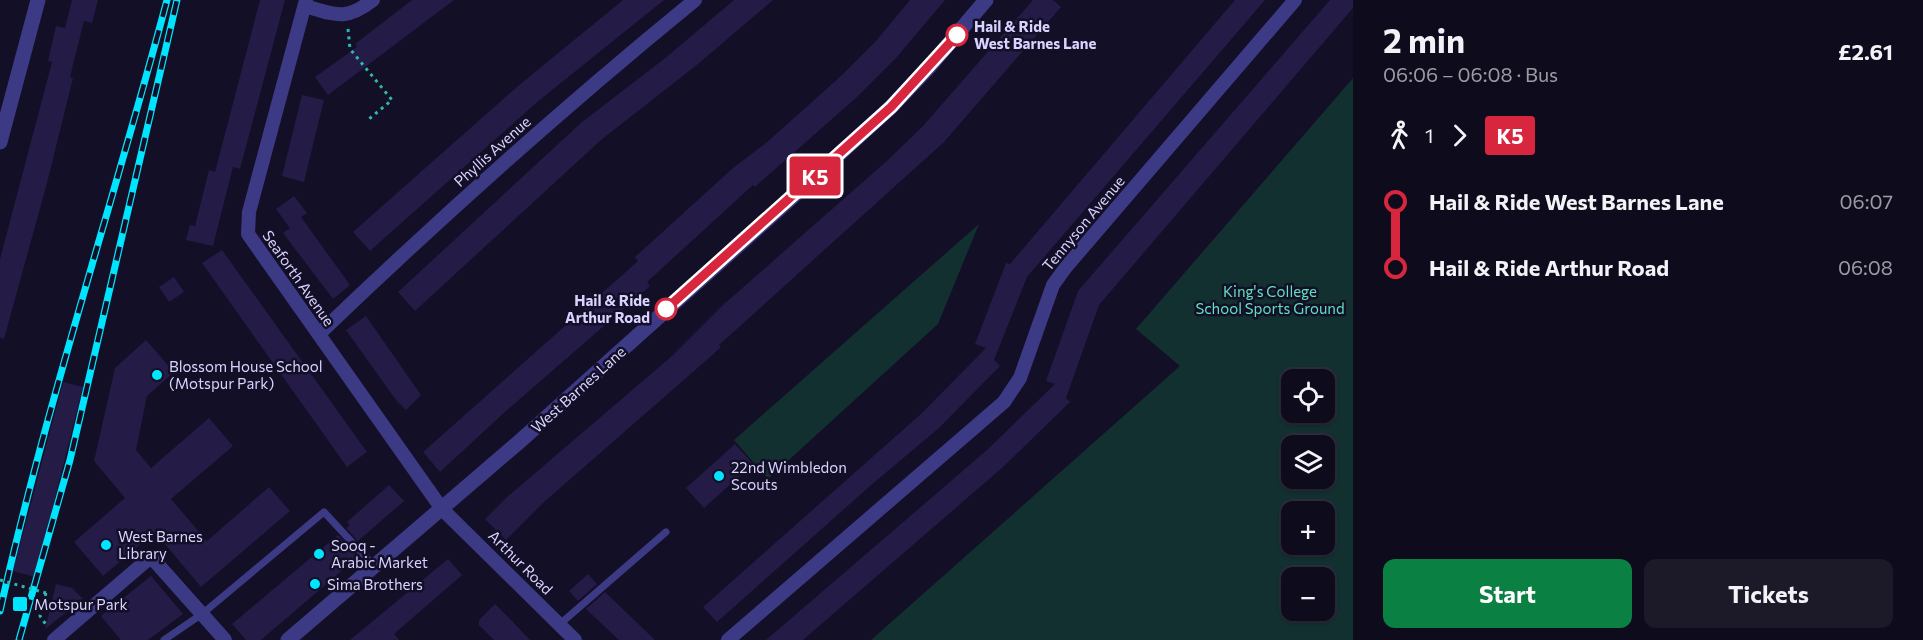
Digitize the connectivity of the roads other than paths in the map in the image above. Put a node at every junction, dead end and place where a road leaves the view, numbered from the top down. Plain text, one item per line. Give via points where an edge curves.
1 (38, 0) edge
2 (373, 0) edge
3 (695, 0) edge
4 (986, 0) edge
5 (1295, 0) edge
6 (306, 3) edge
7 (0, 142) edge
8 (319, 334) junction
9 (442, 509) junction
10 (666, 532) dead end
11 (375, 567) junction
12 (202, 614) junction
13 (560, 624) junction
14 (54, 640) edge
15 (164, 640) edge
16 (225, 640) edge
17 (288, 640) edge
18 (575, 640) edge
19 (728, 640) edge

1 - 7 street
2 - 6 street via 347,15 336,15
3 - 8 street, Phyllis Avenue via 502,163
4 - 9 street, West Barnes Lane via 891,107
5 - 19 street, Tennyson Avenue via 1066,267 1053,285 1020,378 1004,402
6 - 8 street, Seaforth Avenue via 249,212 248,234
8 - 9 street, Seaforth Avenue
9 - 11 street, West Barnes Lane
9 - 13 street, Arthur Road
10 - 13 lane
11 - 12 lane via 324,512
11 - 17 street, West Barnes Lane
12 - 14 street via 153,559
12 - 15 lane
12 - 16 street
13 - 18 street, Arthur Road

